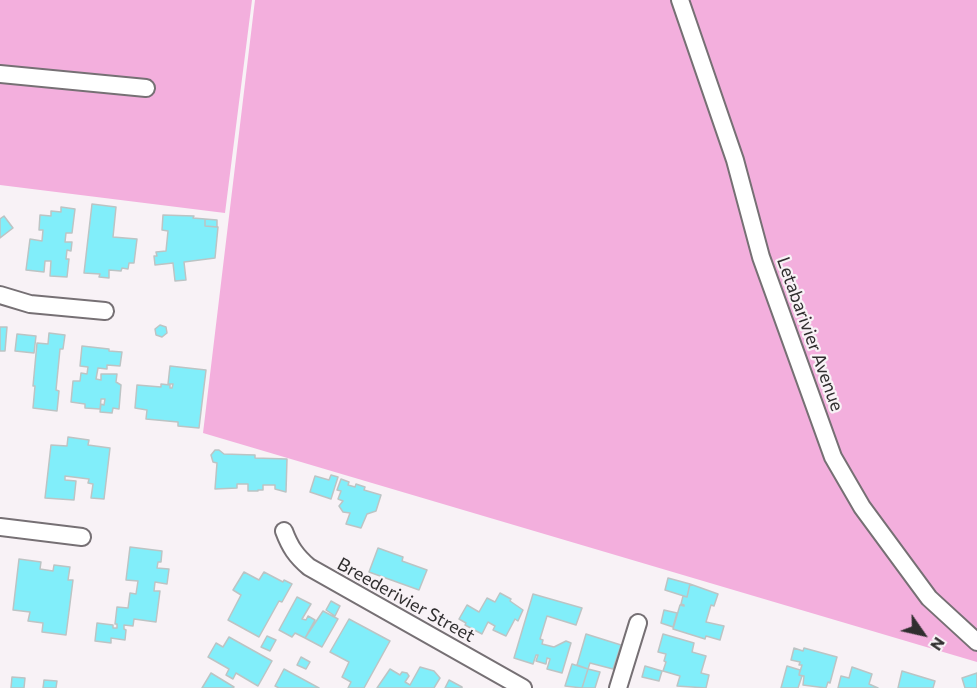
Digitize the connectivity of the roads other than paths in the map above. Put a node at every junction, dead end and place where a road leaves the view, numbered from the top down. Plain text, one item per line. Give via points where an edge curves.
1 (680, 0) edge
2 (0, 74) edge
3 (146, 88) dead end
4 (0, 295) edge
5 (105, 311) dead end
6 (0, 526) edge
7 (284, 531) dead end
8 (82, 537) dead end
9 (638, 623) dead end
10 (977, 642) edge
11 (523, 688) edge
12 (618, 688) edge

1 - 10 street, Letabarivier Avenue via 735,160 761,257 833,457 862,507 929,598
2 - 3 street
4 - 5 street via 30,304
6 - 8 street
7 - 11 street, Breederivier Street via 289,546 309,567
9 - 12 street

